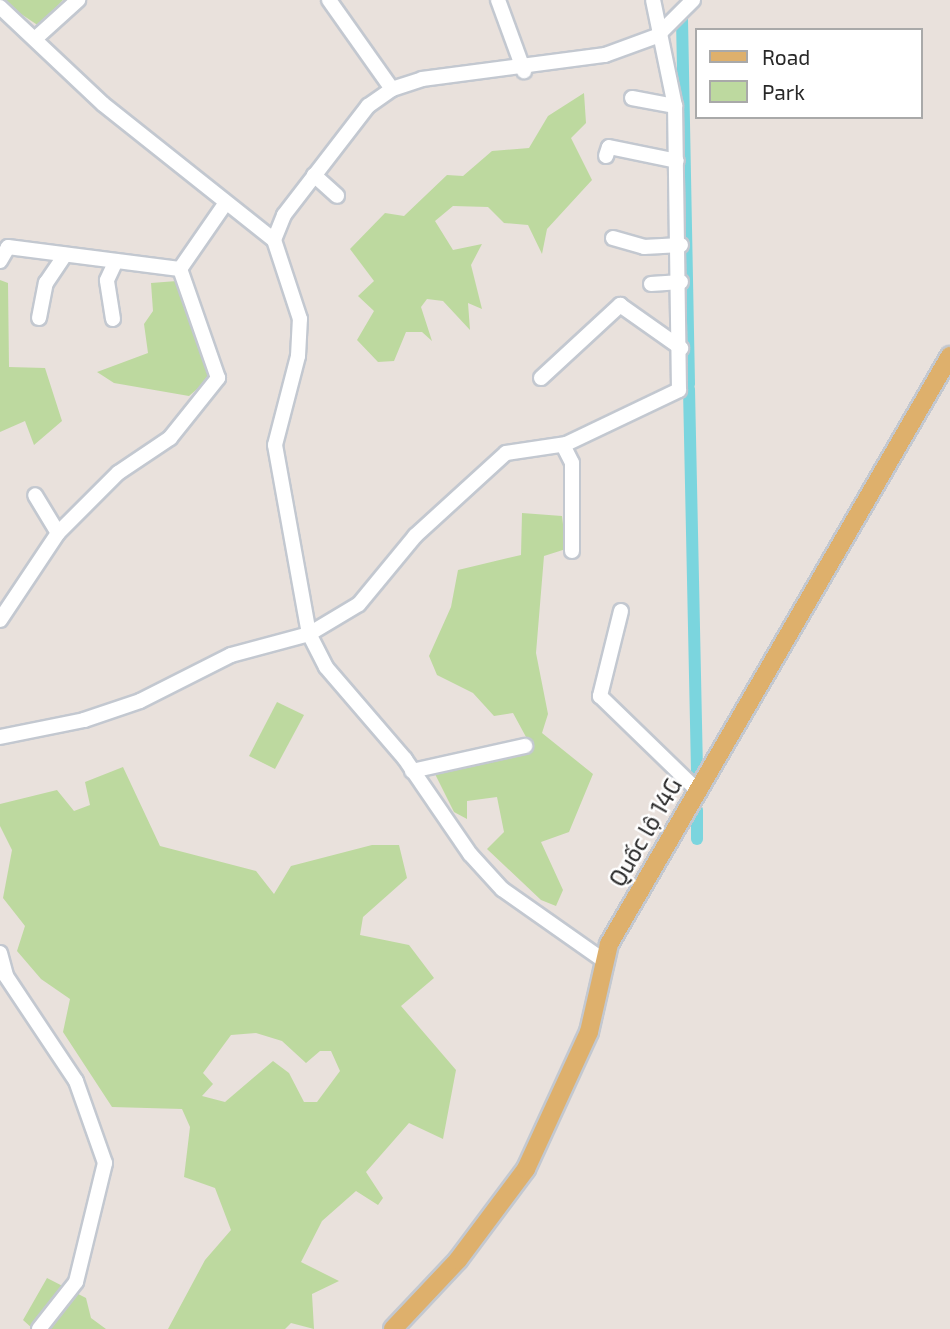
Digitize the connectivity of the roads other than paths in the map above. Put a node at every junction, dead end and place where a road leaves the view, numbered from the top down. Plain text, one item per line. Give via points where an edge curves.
1 (78, 0) edge
2 (329, 0) edge
3 (498, 0) edge
4 (653, 0) edge
5 (693, 0) edge
6 (0, 7) edge
7 (657, 36) junction
8 (36, 38) junction
9 (524, 71) junction
10 (392, 89) junction
11 (632, 98) dead end
12 (675, 106) junction
13 (606, 156) dead end
14 (677, 161) junction
15 (314, 175) junction
16 (337, 196) dead end
17 (225, 204) junction
18 (613, 238) dead end
19 (274, 240) junction
20 (681, 245) junction
21 (65, 255) junction
22 (0, 261) edge
23 (116, 261) junction
24 (180, 269) junction
25 (681, 282) junction
26 (651, 284) dead end
27 (39, 318) dead end
28 (113, 319) dead end
29 (681, 348) junction
30 (950, 356) edge
31 (541, 378) dead end
32 (563, 445) junction
33 (35, 495) dead end
34 (58, 533) junction
35 (572, 551) dead end
36 (621, 611) dead end
37 (0, 620) edge
38 (309, 634) junction
39 (0, 737) edge
40 (525, 746) dead end
41 (412, 771) junction
42 (697, 790) junction
43 (0, 953) edge
44 (603, 960) junction
45 (39, 1329) edge
46 (393, 1329) edge

1 - 8 street
2 - 10 street
3 - 9 street
4 - 7 street
5 - 7 street
6 - 8 street
7 - 9 street via 605,55
7 - 12 street
8 - 17 street via 103,103
9 - 10 street via 422,79
10 - 15 street via 368,106
11 - 12 street
12 - 14 street
13 - 14 street via 609,147
14 - 20 street
15 - 16 street
15 - 19 street
17 - 19 street
17 - 24 street
18 - 20 street via 644,247
19 - 38 street via 300,318 298,356 275,445
20 - 25 street
21 - 22 street via 8,247
21 - 23 street
21 - 27 street via 46,283
23 - 24 street
23 - 28 street via 107,280
24 - 34 street via 219,378 170,438 118,473
25 - 26 street
25 - 29 street
29 - 31 street via 620,305
29 - 32 street via 679,390
30 - 42 main road, Quốc lộ 14G
32 - 35 street via 572,463
32 - 38 street via 506,453 415,536 359,604
33 - 34 street
34 - 37 street
36 - 42 street via 600,696
38 - 39 street via 231,655 149,697 84,720
38 - 41 street via 326,667
40 - 41 street
41 - 44 street via 502,889
42 - 44 main road, Quốc lộ 14G
43 - 45 street via 6,976 76,1081 105,1163 76,1282
44 - 46 main road, Quốc lộ 14G via 590,1032 526,1169 458,1260

